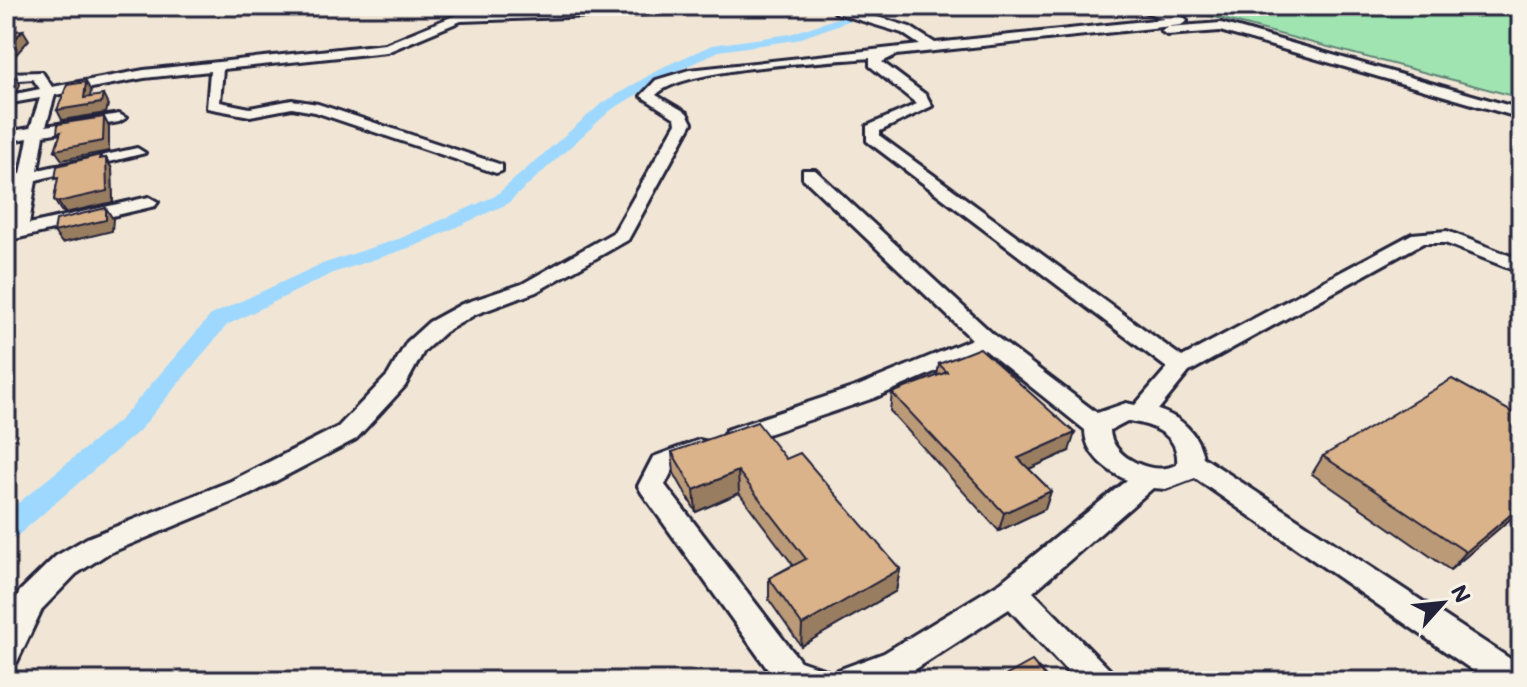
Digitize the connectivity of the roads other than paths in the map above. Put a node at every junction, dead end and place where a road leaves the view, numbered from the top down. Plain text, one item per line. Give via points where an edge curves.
1 (789, 6) edge
2 (1136, 6) edge
3 (841, 9) edge
4 (934, 48) junction
5 (217, 67) junction
6 (6, 77) edge
7 (49, 93) junction
8 (6, 100) edge
9 (1521, 114) edge
10 (119, 118) dead end
11 (37, 130) junction
12 (6, 137) edge
13 (137, 153) dead end
14 (496, 168) dead end
15 (809, 174) dead end
16 (29, 176) junction
17 (6, 182) edge
18 (149, 202) dead end
19 (12, 234) edge
20 (1521, 267) edge
21 (987, 341) junction
22 (1181, 367) junction
23 (1141, 414) junction
24 (1098, 427) junction
25 (1192, 463) junction
26 (1147, 478) junction
27 (1012, 591) junction
28 (6, 652) edge
29 (1513, 675) edge
30 (814, 681) edge
31 (850, 681) edge
32 (1098, 681) edge

1 - 5 street via 461,17 387,48
2 - 4 street via 1181,21
3 - 4 street via 916,34
4 - 28 street via 693,73 652,90 651,101 674,110 684,123 621,236 529,288 469,309 437,327 347,433 240,488 97,546 66,565 31,600
5 - 7 street via 144,74
5 - 14 street via 212,105 250,112 292,104 318,108
6 - 7 street via 37,75
7 - 8 street
7 - 11 street
9 - 22 street via 1221,27 875,60 925,106 872,129 872,138
10 - 11 street
11 - 12 street
11 - 16 street
13 - 16 street
15 - 21 street
16 - 17 street
16 - 19 street
18 - 19 street
20 - 22 street via 1447,237 1419,238
21 - 24 street
21 - 30 street via 866,392 662,464 651,486 789,672
22 - 23 street
23 - 24 street via 1114,414
23 - 25 street via 1180,433 1193,454
24 - 26 street via 1097,438 1107,456
25 - 26 street via 1183,474
25 - 29 street
26 - 27 street
27 - 31 street via 894,665
27 - 32 street

